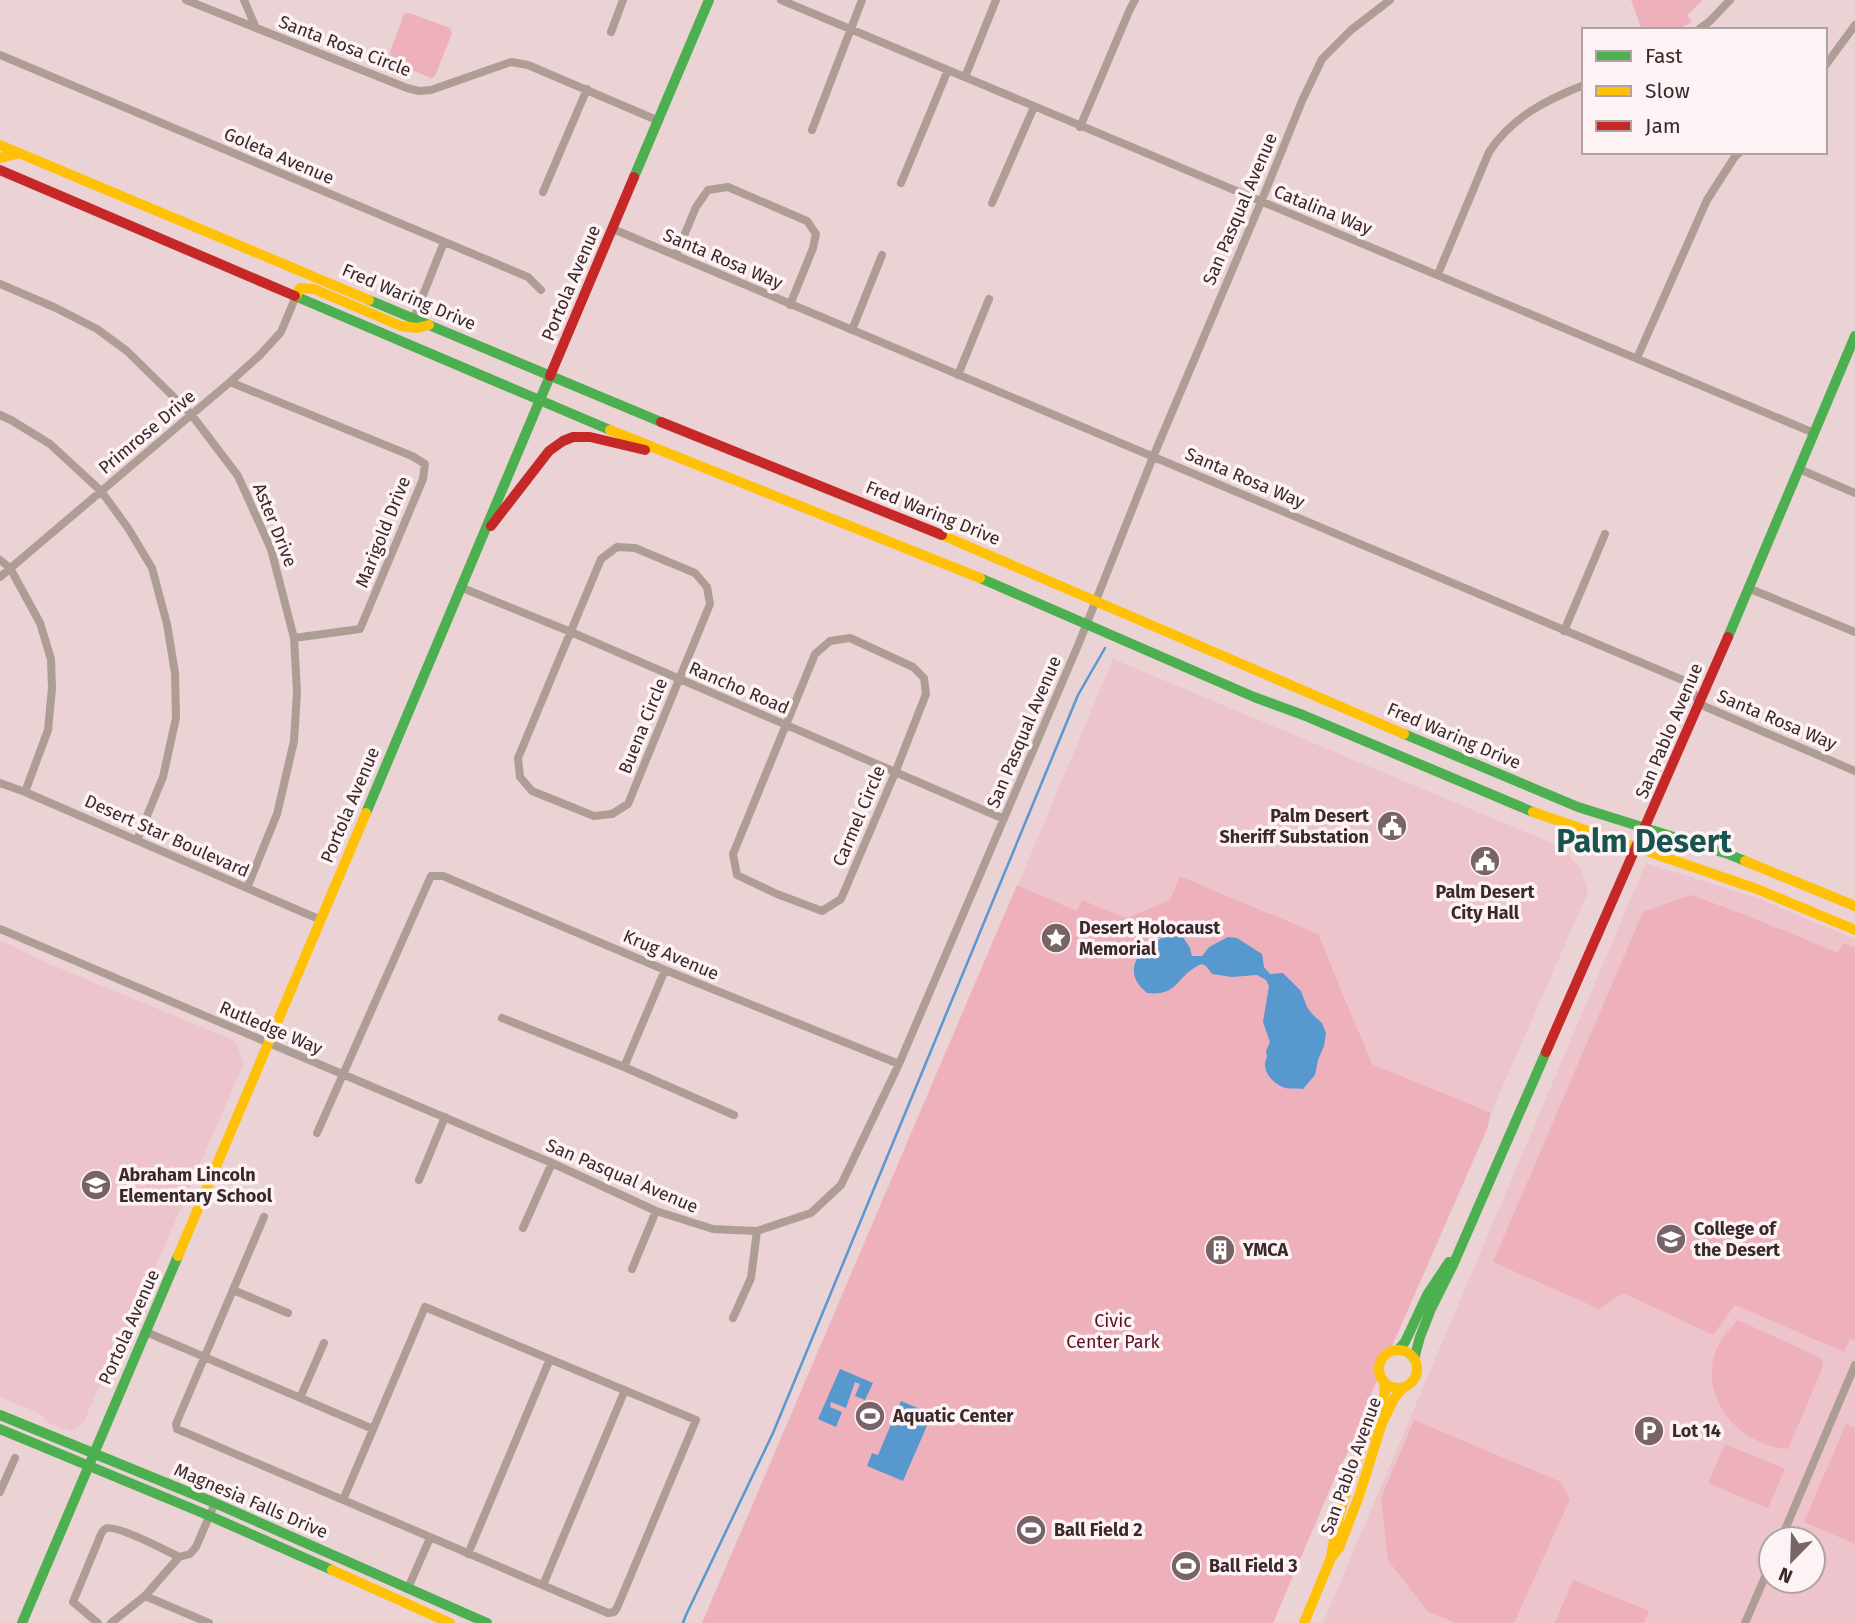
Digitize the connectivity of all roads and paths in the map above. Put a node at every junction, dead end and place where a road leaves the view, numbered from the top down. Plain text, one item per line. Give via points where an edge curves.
1 (186, 0) edge
2 (244, 0) edge
3 (623, 0) edge
4 (709, 0) edge
5 (781, 0) edge
6 (862, 0) edge
7 (996, 0) edge
8 (1135, 0) edge
9 (1391, 0) edge
10 (1730, 0) edge
11 (1855, 25) edge
12 (256, 28) junction
13 (1701, 28) edge
14 (851, 29) junction
15 (611, 32) dead end
16 (0, 55) edge
17 (1827, 63) edge
18 (948, 70) junction
19 (965, 78) junction
20 (1582, 86) edge
21 (587, 89) junction
22 (1034, 107) junction
23 (659, 121) junction
24 (1080, 127) junction
25 (812, 130) dead end
26 (0, 145) edge
27 (20, 153) junction
28 (1738, 154) edge
29 (0, 158) edge
30 (0, 170) edge
31 (901, 183) dead end
32 (543, 192) dead end
33 (1261, 202) junction
34 (992, 203) dead end
35 (613, 229) junction
36 (444, 242) junction
37 (882, 255) dead end
38 (676, 256) junction
39 (1437, 274) junction
40 (0, 284) edge
41 (541, 290) dead end
42 (296, 296) junction
43 (989, 299) dead end
44 (790, 305) junction
45 (414, 318) junction
46 (429, 325) junction
47 (852, 330) junction
48 (1855, 336) edge
49 (1852, 351) edge
50 (1637, 358) junction
51 (550, 375) junction
52 (958, 375) junction
53 (230, 382) junction
54 (539, 400) junction
55 (191, 414) junction
56 (0, 415) edge
57 (1814, 433) junction
58 (1153, 457) junction
59 (681, 459) junction
60 (1799, 469) junction
61 (101, 491) junction
62 (1855, 493) edge
63 (1605, 534) dead end
64 (480, 540) junction
65 (0, 560) edge
66 (10, 568) junction
67 (0, 577) edge
68 (460, 587) junction
69 (1748, 588) junction
70 (1095, 601) junction
71 (1086, 625) junction
72 (1564, 631) junction
73 (571, 632) junction
74 (1855, 632) edge
75 (294, 638) junction
76 (679, 680) junction
77 (1700, 703) junction
78 (785, 726) junction
79 (1855, 771) edge
80 (895, 773) junction
81 (0, 783) edge
82 (25, 792) junction
83 (1004, 819) junction
84 (1646, 828) junction
85 (137, 840) junction
86 (1636, 849) junction
87 (247, 888) junction
88 (1855, 906) edge
89 (321, 920) junction
90 (0, 929) edge
91 (1855, 930) edge
92 (664, 970) junction
93 (502, 1018) dead end
94 (268, 1044) junction
95 (899, 1064) junction
96 (624, 1067) junction
97 (343, 1074) junction
98 (734, 1115) dead end
99 (445, 1117) junction
100 (317, 1133) dead end
101 (531, 1155) joint
102 (552, 1163) junction
103 (419, 1180) dead end
104 (656, 1211) junction
105 (264, 1217) dead end
106 (523, 1228) dead end
107 (757, 1231) junction
108 (1458, 1252) junction
109 (632, 1269) dead end
110 (233, 1290) junction
111 (288, 1313) dead end
112 (733, 1318) dead end
113 (146, 1332) junction
114 (324, 1343) dead end
115 (1398, 1350) junction
116 (204, 1357) junction
117 (550, 1359) junction
118 (1414, 1359) junction
119 (1855, 1365) edge
120 (1384, 1381) junction
121 (1404, 1387) junction
122 (625, 1390) junction
123 (300, 1398) junction
124 (0, 1415) edge
125 (0, 1429) edge
126 (373, 1429) junction
127 (93, 1453) junction
128 (15, 1458) dead end
129 (88, 1465) junction
130 (0, 1492) edge
131 (343, 1500) junction
132 (215, 1503) junction
133 (210, 1517) junction
134 (1787, 1525) edge
135 (430, 1538) junction
136 (468, 1554) junction
137 (179, 1557) junction
138 (1331, 1558) junction
139 (543, 1585) junction
140 (408, 1588) junction
141 (1757, 1595) edge
142 (145, 1597) junction
143 (22, 1623) edge
144 (98, 1623) edge
145 (111, 1623) edge
146 (209, 1623) edge
147 (450, 1623) edge
148 (487, 1623) edge
149 (1304, 1623) edge
150 (1745, 1623) edge

1 - 12 street, Santa Rosa Circle
2 - 12 street, Santa Rosa Circle
3 - 15 street
4 - 23 main road, Portola Avenue
5 - 14 street, Catalina Way
6 - 14 street
7 - 19 street
8 - 24 street
9 - 33 street, San Pasqual Avenue via 1322,59
10 - 13 street
11 - 17 street
12 - 21 street, Santa Rosa Circle via 419,91 511,62
14 - 18 street, Catalina Way
14 - 25 street
16 - 36 street, Goleta Avenue
18 - 19 street, Catalina Way
18 - 31 street
19 - 22 street, Catalina Way
20 - 39 street via 1537,107 1499,137
21 - 23 street, Santa Rosa Circle
21 - 32 street
22 - 24 street, Catalina Way
22 - 34 street
23 - 35 main road, Portola Avenue
24 - 33 street, Catalina Way
26 - 27 main road, Fred Waring Drive
27 - 29 main road
27 - 45 main road, Fred Waring Drive
28 - 50 street via 1707,200
30 - 42 main road
33 - 39 street, Catalina Way
33 - 58 street, San Pasqual Avenue
35 - 38 street, Santa Rosa Way
35 - 51 main road, Portola Avenue
36 - 41 street, Goleta Avenue via 528,277
36 - 45 street
37 - 47 street
38 - 44 street, Santa Rosa Way
38 - 44 street via 696,206 708,190 729,187 807,221 816,234
39 - 50 street, Catalina Way
40 - 55 street, Aster Drive via 97,330 127,351
42 - 46 main road via 300,288 314,289 401,326
42 - 53 street, Primrose Drive via 281,332
42 - 54 main road
43 - 52 street
44 - 47 street, Santa Rosa Way
45 - 46 main road, Fred Waring Drive
46 - 51 main road, Fred Waring Drive
47 - 52 street, Santa Rosa Way
48 - 49 main road, San Pablo Avenue
49 - 57 main road, San Pablo Avenue
50 - 57 street, Catalina Way
51 - 54 main road, Portola Avenue
51 - 70 main road, Fred Waring Drive
52 - 58 street, Santa Rosa Way
53 - 55 street, Primrose Drive
53 - 75 street, Marigold Drive via 425,464 423,479 360,629
54 - 59 main road
54 - 64 main road, Portola Avenue
55 - 61 street, Primrose Drive
55 - 75 street, Aster Drive via 238,475 271,549
56 - 61 street via 50,444
57 - 60 main road, San Pablo Avenue
58 - 70 street, San Pasqual Avenue
58 - 72 street, Santa Rosa Way
59 - 64 main road via 586,436 571,437 549,451
59 - 71 main road
60 - 62 street
60 - 69 main road, San Pablo Avenue
61 - 66 street, Primrose Drive
61 - 85 street via 152,568 175,673 176,718 163,777
63 - 72 street
64 - 68 main road, Portola Avenue
65 - 66 street
66 - 67 street, Primrose Drive
66 - 82 street via 40,623 51,659 48,730
68 - 73 street, Rancho Road
68 - 89 main road, Portola Avenue
69 - 74 street
69 - 77 main road, San Pablo Avenue
70 - 71 street, San Pasqual Avenue
70 - 84 main road, Fred Waring Drive via 1578,807
71 - 83 street, San Pasqual Avenue
71 - 86 main road via 1520,808
72 - 77 street, Santa Rosa Way via 1685,681
73 - 76 street, Rancho Road
73 - 76 street, Buena Circle via 601,559 617,547 635,548 695,573 707,587 710,604
73 - 76 street, Buena Circle via 518,758 520,777 532,791 594,816 612,814 628,804
75 - 87 street, Aster Drive via 294,741 277,814
76 - 78 street, Rancho Road
77 - 79 street, Santa Rosa Way
77 - 84 main road, San Pablo Avenue
78 - 80 street, Rancho Road
78 - 80 street, Carmel Circle via 815,654 830,641 850,638 914,667 924,678 926,694
78 - 80 street, Carmel Circle via 733,854 737,875 777,894 822,911 841,899
80 - 83 street, Rancho Road
81 - 82 street, Desert Star Boulevard
82 - 85 street, Desert Star Boulevard
83 - 95 street, San Pasqual Avenue
84 - 86 main road, San Pablo Avenue
84 - 88 main road, Fred Waring Drive via 1741,859
85 - 87 street, Desert Star Boulevard
86 - 91 main road via 1757,889
86 - 108 main road, San Pablo Avenue
87 - 89 street, Desert Star Boulevard
89 - 94 main road, Portola Avenue
90 - 94 street, Rutledge Way
92 - 95 street, Krug Avenue
92 - 96 street
92 - 97 street, Krug Avenue via 443,876 431,876
93 - 96 street
94 - 97 street, Rutledge Way
94 - 113 main road, Portola Avenue
95 - 107 street, San Pasqual Avenue via 841,1185 811,1213
96 - 98 street
97 - 99 street, Rutledge Way
97 - 100 street
99 - 101 street, Rutledge Way
99 - 103 street
101 - 102 street, San Pasqual Avenue
102 - 104 street, San Pasqual Avenue
102 - 106 street
104 - 107 street, San Pasqual Avenue via 713,1229
104 - 109 street
105 - 110 street
107 - 112 street via 751,1278
108 - 115 main road, San Pablo Avenue via 1427,1295
108 - 118 main road, San Pablo Avenue
110 - 111 street
110 - 116 street
113 - 116 street
113 - 127 main road, Portola Avenue
114 - 123 street
115 - 118 main road
115 - 120 main road via 1387,1354 1380,1364
116 - 123 street
116 - 131 street via 177,1429
117 - 122 street
117 - 126 street via 425,1307
117 - 136 street
118 - 121 main road via 1416,1376
119 - 134 street
120 - 121 main road via 1395,1388
120 - 138 main road, San Pablo Avenue via 1385,1393 1349,1482
121 - 138 main road, San Pablo Avenue via 1382,1423 1354,1509
122 - 139 street
122 - 139 street via 696,1420 691,1433 614,1612
123 - 126 street
124 - 127 main road, Magnesia Falls Drive
125 - 129 main road, Magnesia Falls Drive
126 - 131 street
127 - 129 main road, Portola Avenue
127 - 132 main road, Magnesia Falls Drive
128 - 130 street
129 - 133 main road, Magnesia Falls Drive
129 - 143 main road, Portola Avenue
131 - 135 street
132 - 133 street
132 - 140 main road, Magnesia Falls Drive
133 - 137 street via 196,1547
133 - 147 main road, Magnesia Falls Drive
135 - 136 street
135 - 140 street
136 - 139 street
137 - 142 street
137 - 144 street via 113,1528 103,1530 74,1602
138 - 149 main road, San Pablo Avenue
140 - 148 main road, Magnesia Falls Drive
141 - 150 street
142 - 145 street
142 - 146 street

